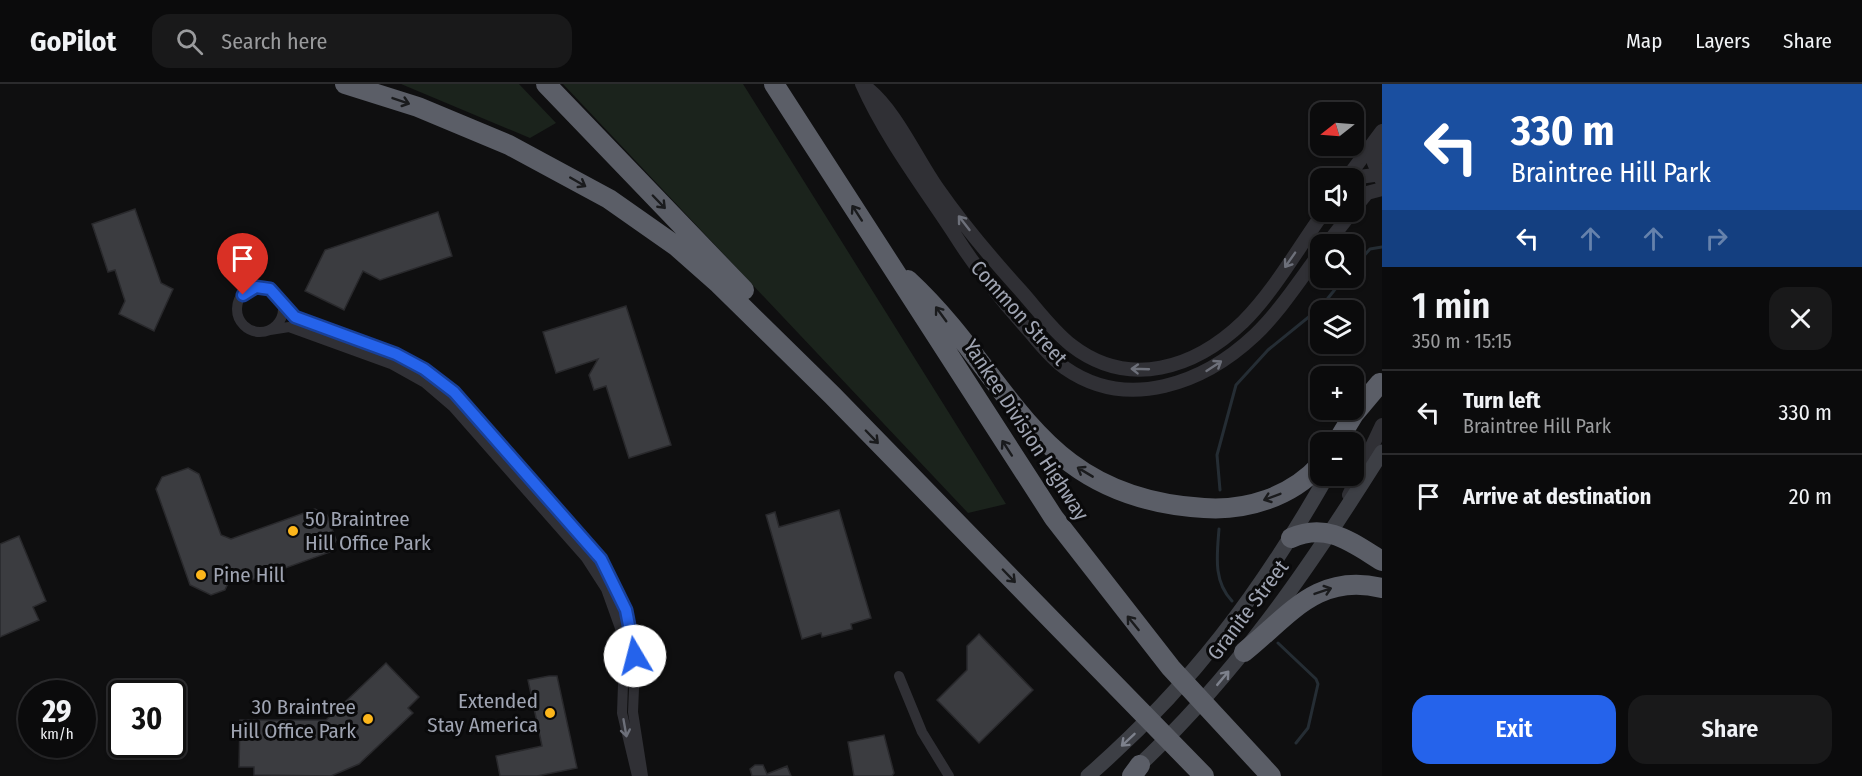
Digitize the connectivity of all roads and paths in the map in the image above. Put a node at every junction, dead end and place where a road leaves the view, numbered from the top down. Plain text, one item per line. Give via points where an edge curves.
1 (345, 84) edge
2 (546, 84) edge
3 (774, 84) edge
4 (863, 85) edge
5 (1382, 131) edge
6 (1382, 150) edge
7 (1354, 168) edge
8 (1381, 174) edge
9 (1364, 176) edge
10 (1382, 189) edge
11 (1364, 196) joint
12 (1316, 222) edge
13 (1344, 222) edge
14 (1335, 234) edge
15 (888, 262) junction
16 (1310, 266) edge
17 (281, 300) junction
18 (270, 330) junction
19 (1381, 381) edge
20 (831, 395) junction
21 (1382, 425) edge
22 (1343, 432) edge
23 (1352, 432) edge
24 (1382, 452) edge
25 (1310, 474) edge
26 (1321, 486) edge
27 (1342, 514) junction
28 (1329, 533) junction
29 (1291, 538) junction
30 (1382, 561) edge
31 (1382, 588) edge
32 (1244, 652) junction
33 (899, 676) dead end
34 (629, 679) junction
35 (1238, 742) junction
36 (1133, 772) edge
37 (637, 776) edge
38 (643, 776) edge
39 (950, 776) edge
40 (1088, 776) edge
41 (1204, 776) edge
42 (1270, 776) edge
43 (1287, 776) edge

1 -> 20 highway via 418,107 491,137 626,210 719,284
2 -> 20 highway via 798,346
15 -> 3 highway, Yankee Division Highway
12 -> 4 street, Common Street via 1258,305 1214,346 1170,367 1136,369 1111,365 1086,355 1065,340 999,267 947,202 879,100
4 -> 16 street, Common Street via 880,122 990,286 1057,361 1094,383 1119,389 1155,389 1180,383 1211,368 1257,333
5 - 7 street
6 - 8 street via 1374,163
8 - 9 street
8 - 11 street
10 - 11 street
13 - 14 street
25 -> 15 highway via 1286,492 1235,507 1171,505 1113,487 1077,467 1039,437 935,305
35 -> 15 highway, Yankee Division Highway via 1110,594 1048,510
17 - 18 street via 282,315
17 - 18 street via 273,291 260,287 246,292 239,302 238,314 246,327 258,332
17 - 34 street via 295,317 415,363 461,399 606,567 629,618 634,648
18 - 34 street via 289,327 384,361 418,378 447,400 592,565 618,621
19 - 22 highway
19 - 23 main road
20 -> 41 highway
21 - 27 street
24 - 27 main road, Granite Street
26 - 29 main road, Granite Street
27 - 28 main road, Granite Street
28 - 29 highway via 1309,531
28 - 30 highway
28 - 32 main road, Granite Street
29 -> 40 main road, Granite Street via 1248,604 1198,667 1142,727
32 -> 31 highway via 1313,594 1346,585
36 -> 32 main road, Granite Street via 1196,709
33 - 39 street via 922,732
34 -> 37 street via 623,721
34 - 38 street
35 - 42 highway, Yankee Division Highway
35 - 43 highway

